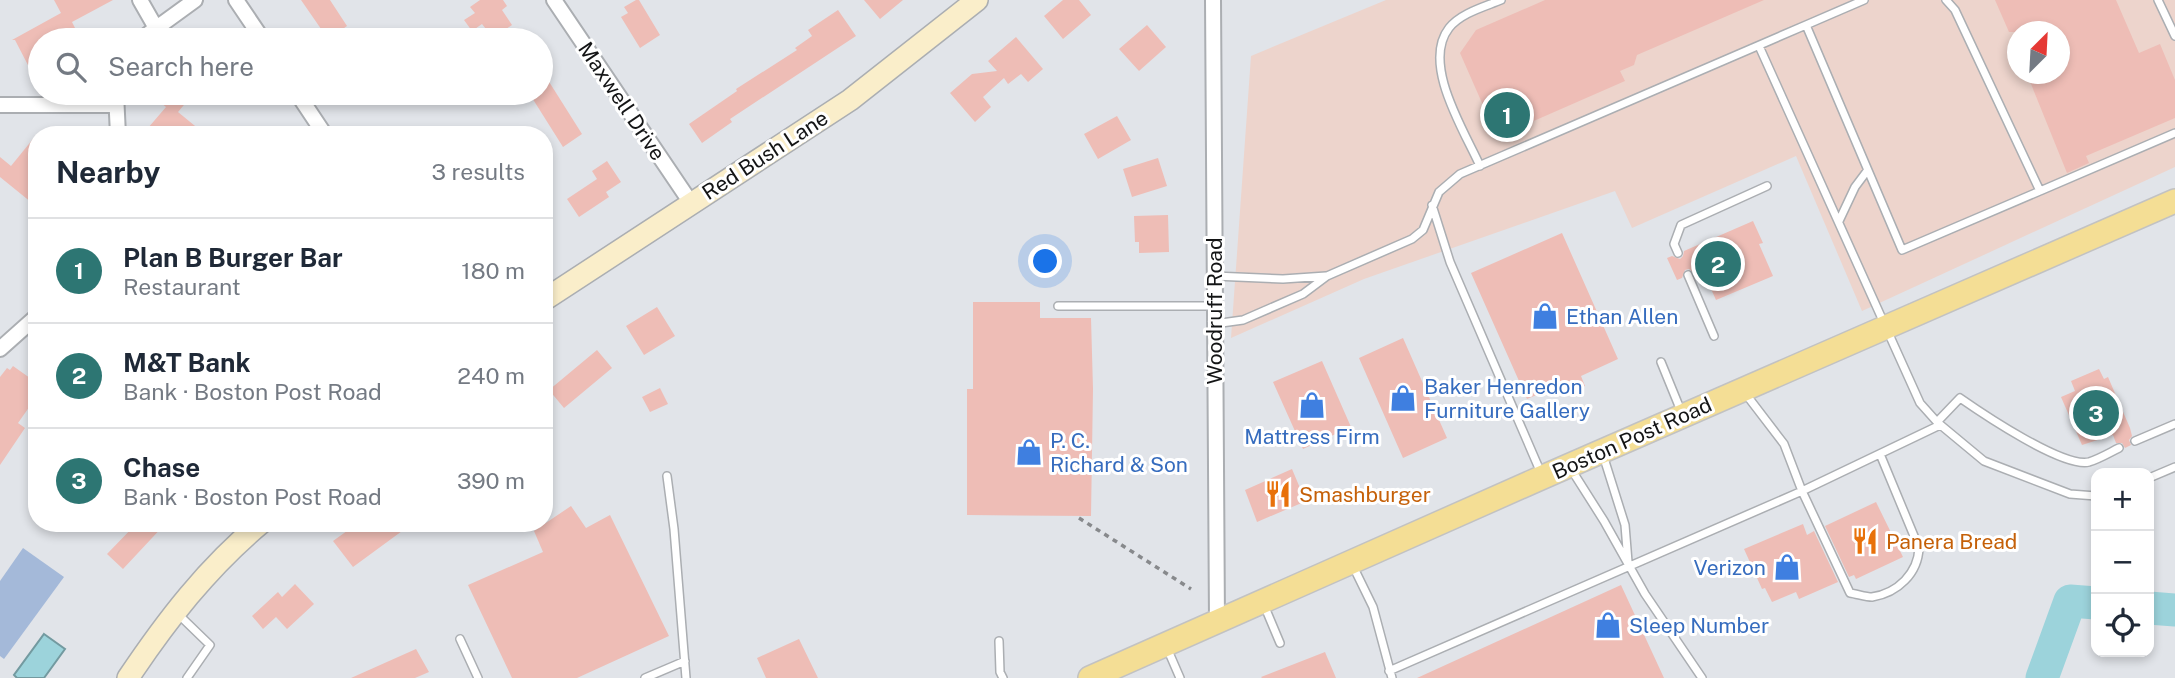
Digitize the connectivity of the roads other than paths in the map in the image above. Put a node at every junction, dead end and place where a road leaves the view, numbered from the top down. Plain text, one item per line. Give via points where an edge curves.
1 (140, 0) edge
2 (195, 0) edge
3 (236, 0) edge
4 (554, 0) edge
5 (977, 0) edge
6 (1213, 0) edge
7 (1501, 0) edge
8 (1864, 0) edge
9 (1946, 0) edge
10 (2158, 0) edge
11 (1806, 24) junction
12 (156, 28) joint
13 (255, 28) edge
14 (2175, 36) edge
15 (1759, 46) junction
16 (28, 104) edge
17 (0, 105) edge
18 (116, 105) edge
19 (305, 105) edge
20 (117, 126) edge
21 (319, 126) edge
22 (2175, 133) edge
23 (1480, 166) junction
24 (1867, 171) junction
25 (1767, 186) dead end
26 (2040, 191) junction
27 (2175, 201) edge
28 (691, 203) junction
29 (1432, 205) junction
30 (1839, 221) junction
31 (1678, 253) dead end
32 (1688, 275) dead end
33 (1214, 276) junction
34 (1327, 276) junction
35 (553, 294) edge
36 (1058, 306) dead end
37 (1214, 306) junction
38 (28, 324) edge
39 (1214, 324) junction
40 (1886, 327) junction
41 (1714, 336) dead end
42 (0, 349) edge
43 (1661, 362) dead end
44 (1742, 389) junction
45 (1683, 415) junction
46 (1938, 424) junction
47 (2175, 424) edge
48 (2135, 441) dead end
49 (2119, 448) dead end
50 (1602, 451) junction
51 (1880, 454) junction
52 (1569, 466) junction
53 (2175, 467) edge
54 (667, 476) dead end
55 (2154, 476) edge
56 (1543, 477) junction
57 (1802, 491) junction
58 (2091, 496) edge
59 (251, 532) edge
60 (1351, 562) junction
61 (1629, 566) junction
62 (1263, 601) junction
63 (175, 611) junction
64 (1217, 622) junction
65 (460, 639) dead end
66 (999, 641) dead end
67 (1280, 643) dead end
68 (1165, 645) junction
69 (685, 661) junction
70 (1391, 674) edge
71 (128, 678) edge
72 (187, 678) edge
73 (478, 678) edge
74 (645, 678) edge
75 (686, 678) edge
76 (1003, 678) edge
77 (1090, 678) edge
78 (1180, 678) edge
79 (1702, 678) edge

1 - 12 street
2 - 12 street
3 - 13 street
4 - 28 street, Maxwell Drive
5 - 28 street, Red Bush Lane via 850,100
6 - 33 street, Woodruff Road
7 - 23 lane via 1465,15 1449,28 1443,42 1440,75
8 - 11 lane
9 - 26 lane via 1955,10
10 - 14 lane
11 - 15 lane
11 - 24 lane
15 - 23 lane
15 - 30 lane
16 - 17 street
18 - 20 street
19 - 21 street
22 - 26 lane
23 - 29 lane via 1448,183
24 - 26 lane via 1902,250
24 - 30 lane
25 - 31 lane via 1681,225 1674,244
27 - 40 main road, Boston Post Road
28 - 35 street, Red Bush Lane
29 - 34 lane via 1423,230 1412,239
29 - 56 lane via 1450,262
30 - 40 lane
32 - 41 lane
33 - 34 lane
33 - 37 street, Woodruff Road
34 - 39 lane via 1303,294 1243,320
36 - 37 lane
37 - 39 street, Woodruff Road
38 - 42 street
39 - 64 street, Woodruff Road
40 - 44 main road, Boston Post Road
40 - 46 lane via 1920,402
43 - 45 lane
44 - 45 main road, Boston Post Road
44 - 57 lane via 1784,444
45 - 50 main road, Boston Post Road
46 - 49 lane via 1959,398 2035,446 2080,462
46 - 51 lane
46 - 58 lane via 1984,461 2070,494
47 - 48 lane
50 - 52 main road, Boston Post Road
50 - 61 lane via 1625,525
51 - 57 lane
51 - 57 lane via 1919,548 1910,577 1891,590 1871,597 1850,593
52 - 56 main road, Boston Post Road
52 - 61 lane
53 - 55 lane
54 - 69 lane
56 - 60 main road, Boston Post Road
57 - 61 lane
59 - 63 street
60 - 62 main road, Boston Post Road
60 - 70 lane via 1374,607
61 - 70 lane
61 - 79 lane
62 - 64 main road, Boston Post Road
62 - 67 lane
63 - 71 street
63 - 72 lane via 209,645
64 - 68 main road, Boston Post Road
65 - 73 lane
66 - 76 lane
68 - 77 main road, Boston Post Road
68 - 78 lane
69 - 74 lane
69 - 75 lane

